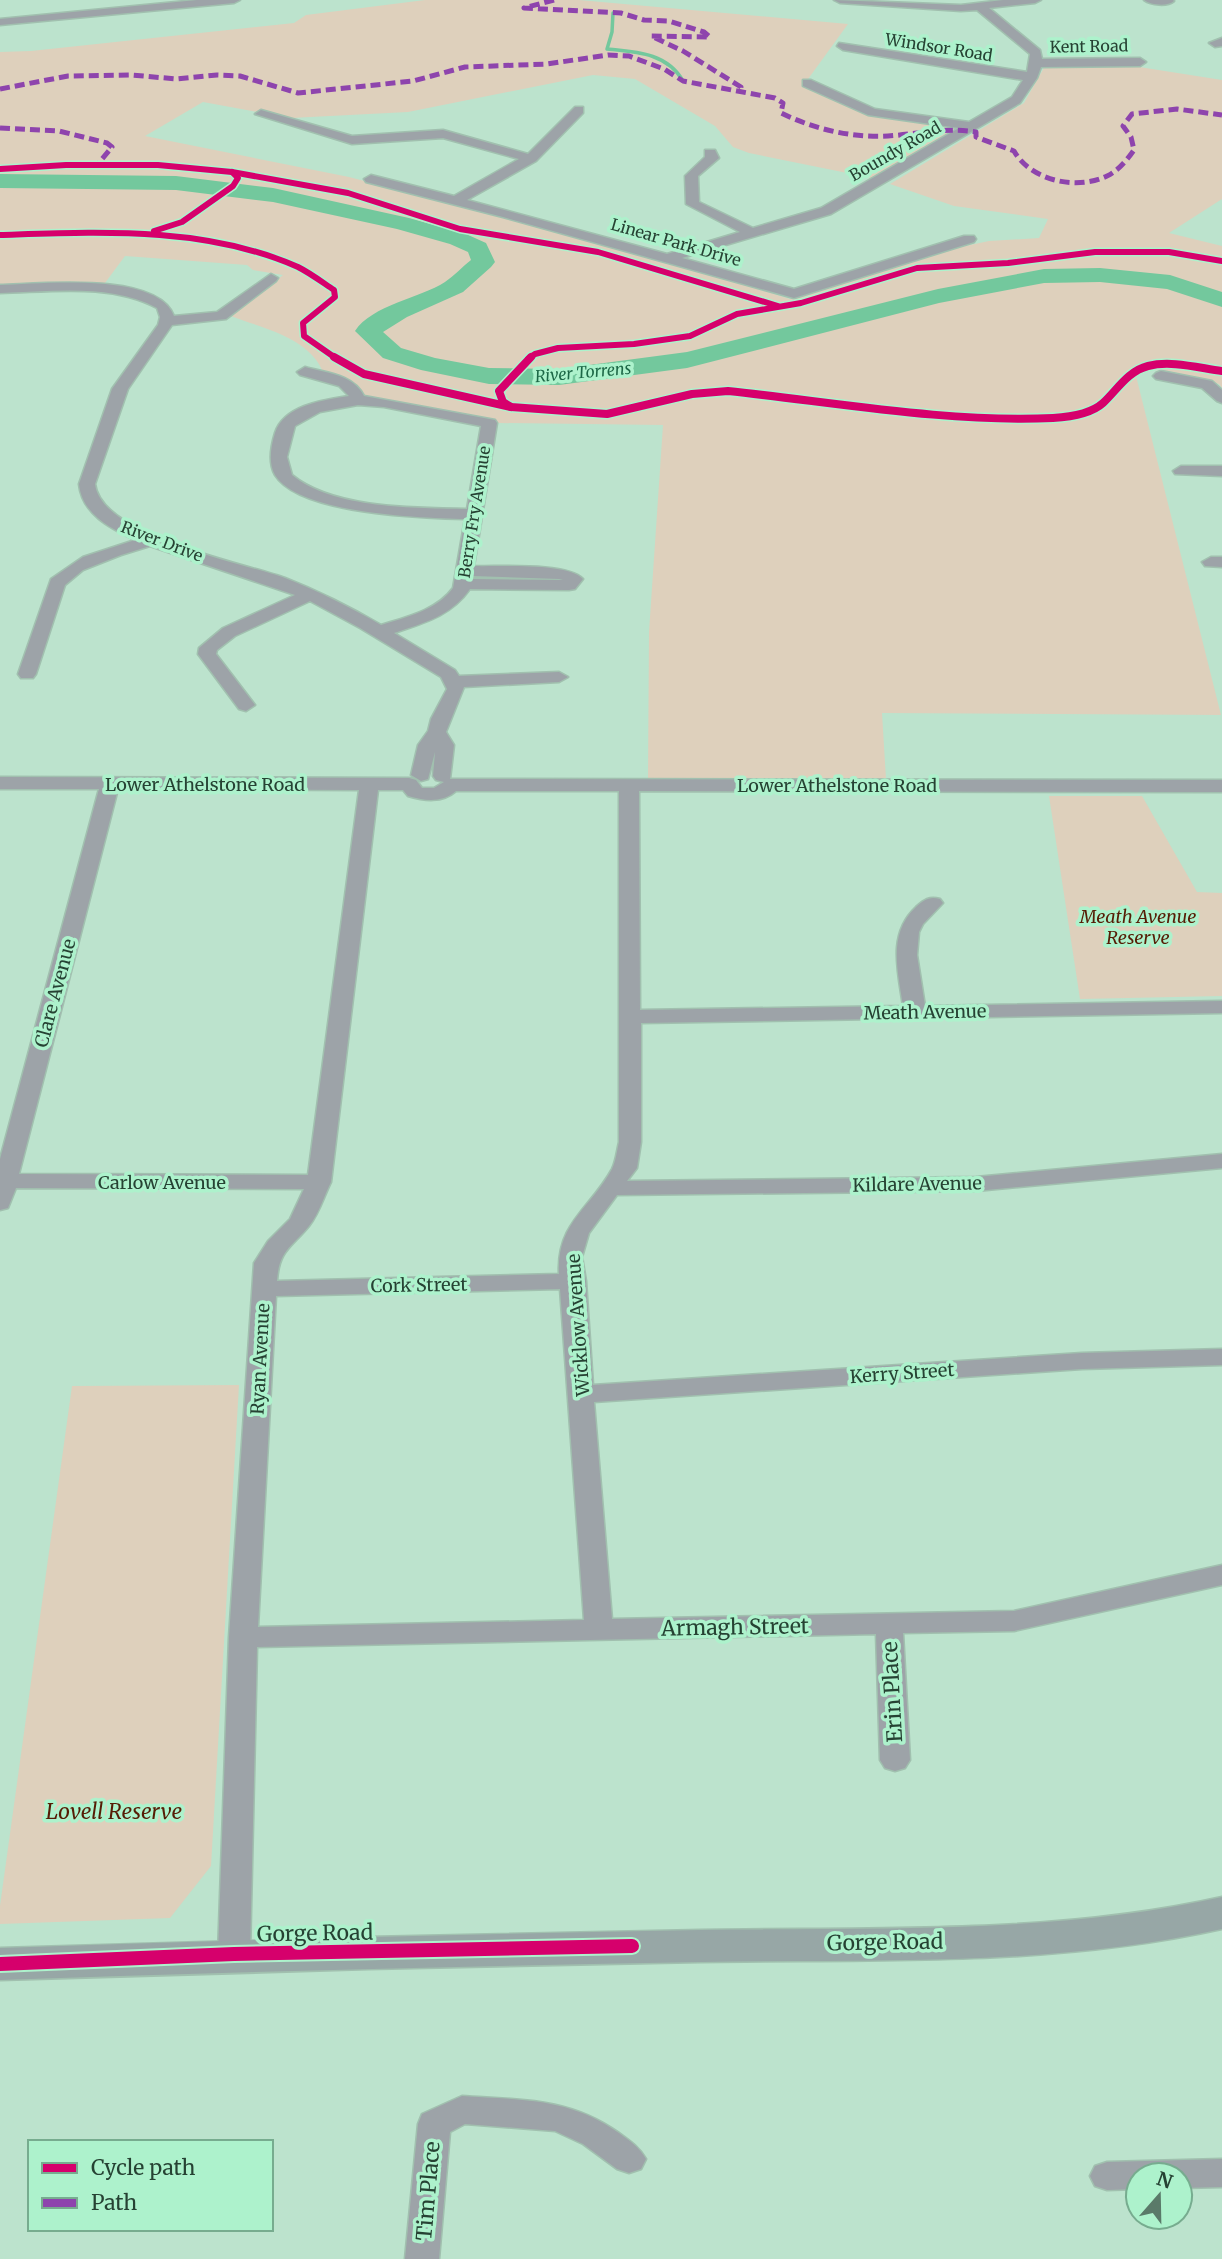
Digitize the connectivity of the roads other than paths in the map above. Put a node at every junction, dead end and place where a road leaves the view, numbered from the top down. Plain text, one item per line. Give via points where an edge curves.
1 (233, 0) edge
2 (840, 0) edge
3 (1035, 0) edge
4 (1150, 0) edge
5 (1168, 1) edge
6 (982, 8) junction
7 (0, 22) edge
8 (843, 46) dead end
9 (1037, 62) junction
10 (1140, 62) dead end
11 (1031, 78) junction
12 (807, 83) dead end
13 (579, 110) dead end
14 (261, 114) dead end
15 (971, 126) junction
16 (710, 153) dead end
17 (531, 158) junction
18 (371, 179) dead end
19 (455, 201) junction
20 (752, 233) junction
21 (970, 239) dead end
22 (669, 258) junction
23 (271, 278) dead end
24 (0, 289) edge
25 (166, 321) junction
26 (305, 372) dead end
27 (1161, 376) dead end
28 (1222, 398) edge
29 (358, 400) junction
30 (1181, 471) dead end
31 (1222, 471) edge
32 (472, 514) junction
33 (153, 540) junction
34 (463, 577) junction
35 (309, 595) junction
36 (379, 632) junction
37 (27, 674) dead end
38 (559, 677) dead end
39 (455, 682) junction
40 (247, 705) dead end
41 (437, 732) junction
42 (415, 779) junction
43 (447, 780) junction
44 (0, 783) edge
45 (110, 783) junction
46 (369, 784) junction
47 (629, 785) junction
48 (1222, 786) edge
49 (933, 902) dead end
50 (1222, 1007) edge
51 (915, 1012) junction
52 (629, 1017) junction
53 (1222, 1161) edge
54 (319, 1182) junction
55 (611, 1188) junction
56 (3, 1192) edge
57 (574, 1281) junction
58 (264, 1289) junction
59 (1222, 1357) edge
60 (583, 1394) junction
61 (1222, 1576) edge
62 (888, 1624) junction
63 (599, 1629) junction
64 (243, 1637) junction
65 (895, 1760) dead end
66 (1222, 1913) edge
67 (234, 1954) junction
68 (0, 1964) edge
69 (629, 2159) dead end
70 (1222, 2173) edge
71 (1194, 2174) edge
72 (422, 2259) edge

1 - 7 street
2 - 6 street
3 - 6 street
4 - 5 street
6 - 9 street via 1036,53
8 - 11 street, Windsor Road
9 - 10 street, Kent Road
9 - 11 street, Boundy Road
11 - 15 street, Boundy Road via 1016,100
12 - 15 street via 872,111
13 - 17 street
14 - 17 street via 352,140 443,134
15 - 20 street, Boundy Road via 826,211
16 - 20 street via 712,158 692,172 689,180 693,204
17 - 19 street
18 - 19 street, Linear Park Drive
19 - 22 street, Linear Park Drive
20 - 22 street, Boundy Road
21 - 22 street, Linear Park Drive via 793,294
23 - 25 street via 221,316
24 - 25 street via 126,292 157,302 166,312
25 - 33 street, River Drive via 120,388 87,484 87,496 97,510
26 - 29 street via 350,386
27 - 28 street via 1207,384
29 - 32 street, Berry Fry Avenue via 489,423
29 - 32 street via 322,407 290,421 277,461 286,480 311,492 393,511
30 - 31 street
32 - 34 street, Berry Fry Avenue
33 - 35 street, River Drive
33 - 37 street via 65,574 57,583
34 - 34 street via 562,573 573,579 569,585 558,586
34 - 36 street, Berry Fry Avenue via 457,596 442,608
35 - 36 street, River Drive
35 - 40 street via 229,632 208,648 207,654
36 - 39 street, River Drive
38 - 39 street
39 - 41 street
41 - 42 street
41 - 43 street via 444,745
42 - 43 street, Lower Athelstone Road via 415,792 429,794 445,791
42 - 46 street, Lower Athelstone Road
43 - 47 street, Lower Athelstone Road
44 - 45 street, Lower Athelstone Road
45 - 46 street, Lower Athelstone Road
45 - 56 street, Clare Avenue
46 - 54 street, Ryan Avenue
47 - 48 street, Lower Athelstone Road
47 - 52 street, Wicklow Avenue
49 - 51 street via 909,932
50 - 51 street, Meath Avenue
51 - 52 street, Meath Avenue
52 - 55 street, Wicklow Avenue via 630,1142 625,1168
53 - 55 street, Kildare Avenue via 976,1184
54 - 56 street, Carlow Avenue
54 - 58 street, Ryan Avenue via 300,1222 275,1246 266,1263
55 - 57 street, Wicklow Avenue via 577,1232 570,1257
57 - 58 street, Cork Street
57 - 60 street, Wicklow Avenue
58 - 64 street, Ryan Avenue
59 - 60 street, Kerry Street via 1082,1361
60 - 63 street, Wicklow Avenue
61 - 62 street, Armagh Street via 1014,1621
62 - 63 street, Armagh Street
62 - 65 street, Erin Place
63 - 64 street, Armagh Street
64 - 67 street, Ryan Avenue
66 - 67 main road, Gorge Road via 1159,1927 1007,1941
67 - 68 main road, Gorge Road
69 - 72 street, Tim Place via 594,2134 558,2117 462,2110 434,2124
70 - 71 street

